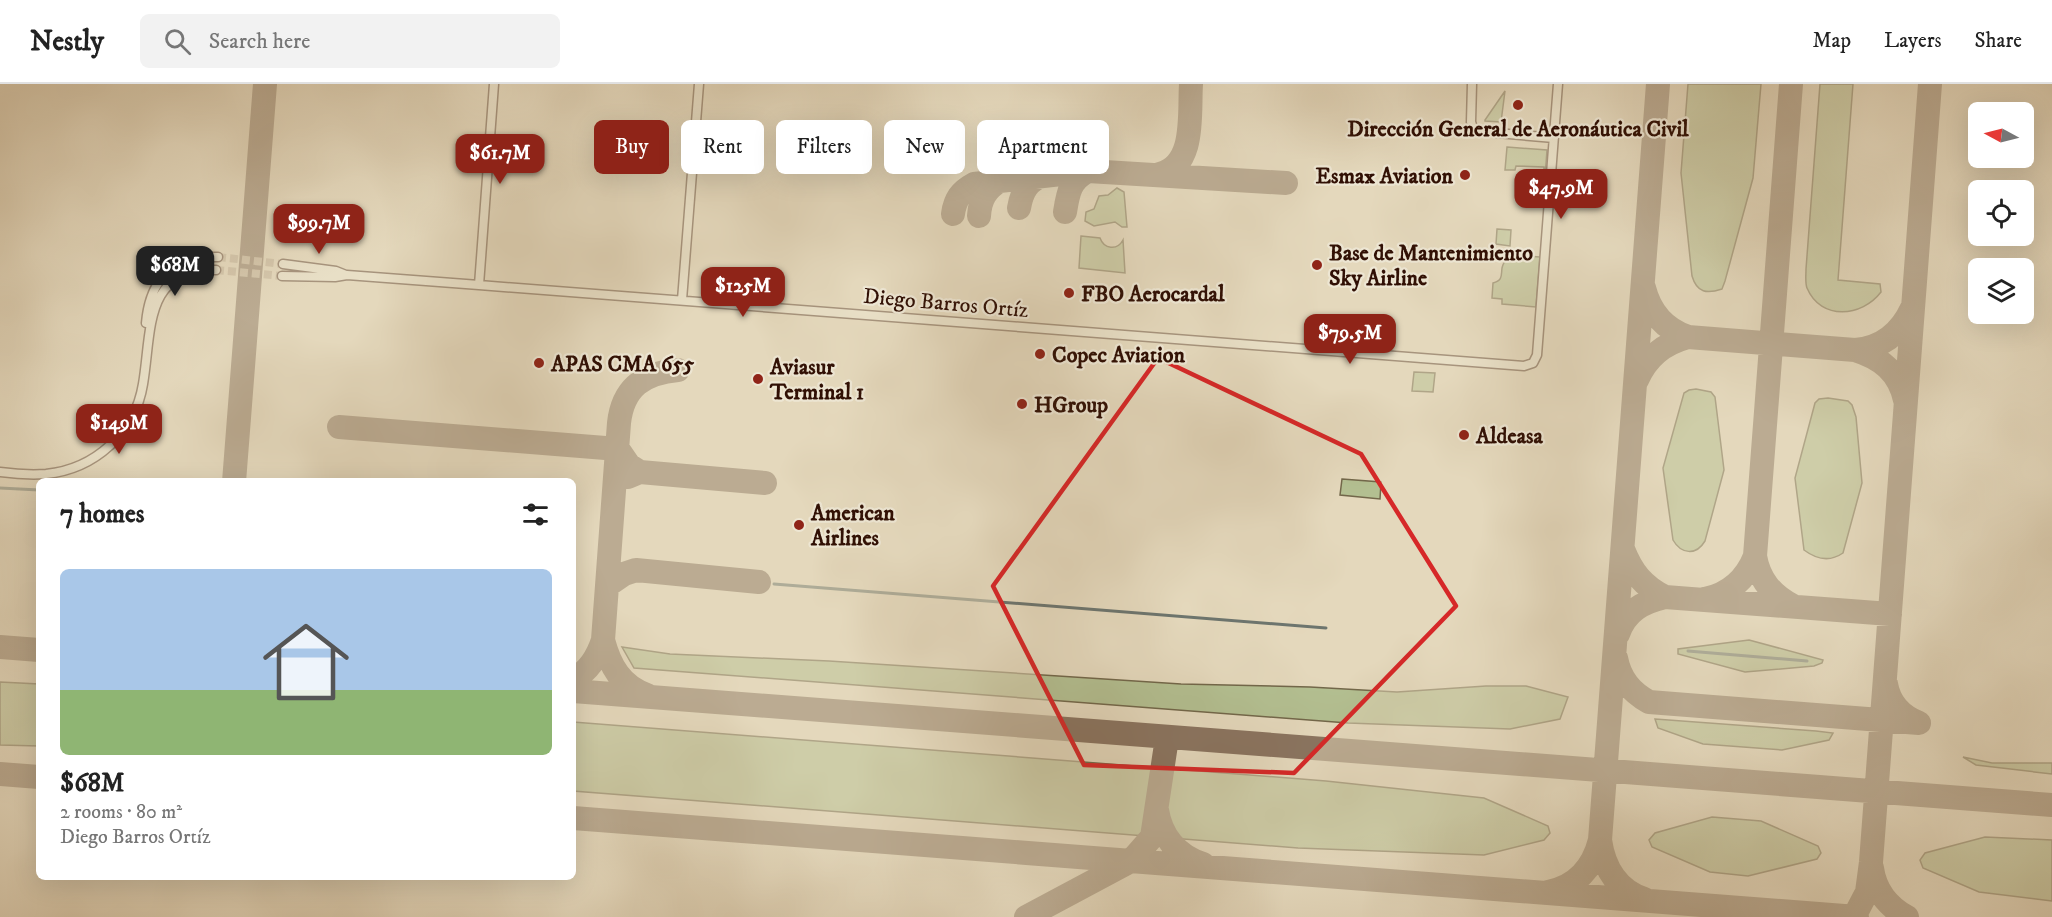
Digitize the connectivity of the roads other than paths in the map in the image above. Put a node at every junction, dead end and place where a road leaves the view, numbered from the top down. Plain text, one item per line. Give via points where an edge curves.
1 (494, 84) edge
2 (699, 84) edge
3 (1472, 84) edge
4 (1558, 84) edge
5 (1554, 138) junction
6 (218, 257) tunnel mouth
7 (283, 264) tunnel mouth
8 (216, 270) tunnel mouth
9 (347, 275) junction
10 (282, 276) tunnel mouth
11 (479, 285) junction
12 (682, 300) junction
13 (149, 336) junction
14 (0, 472) edge

1 - 11 street
2 - 12 street
3 - 5 street via 1474,131
4 - 5 street
5 - 12 street, Diego Barros Ortíz via 1537,355 1533,363 1524,366
6 - 13 street via 182,262 161,279 148,309
7 - 9 street, Diego Barros Ortíz
8 - 13 street via 186,272 170,282 157,301
9 - 10 street, Diego Barros Ortíz
9 - 11 street, Diego Barros Ortíz
11 - 12 street, Diego Barros Ortíz
13 - 14 street via 137,406 126,427 107,448 86,463 62,471

